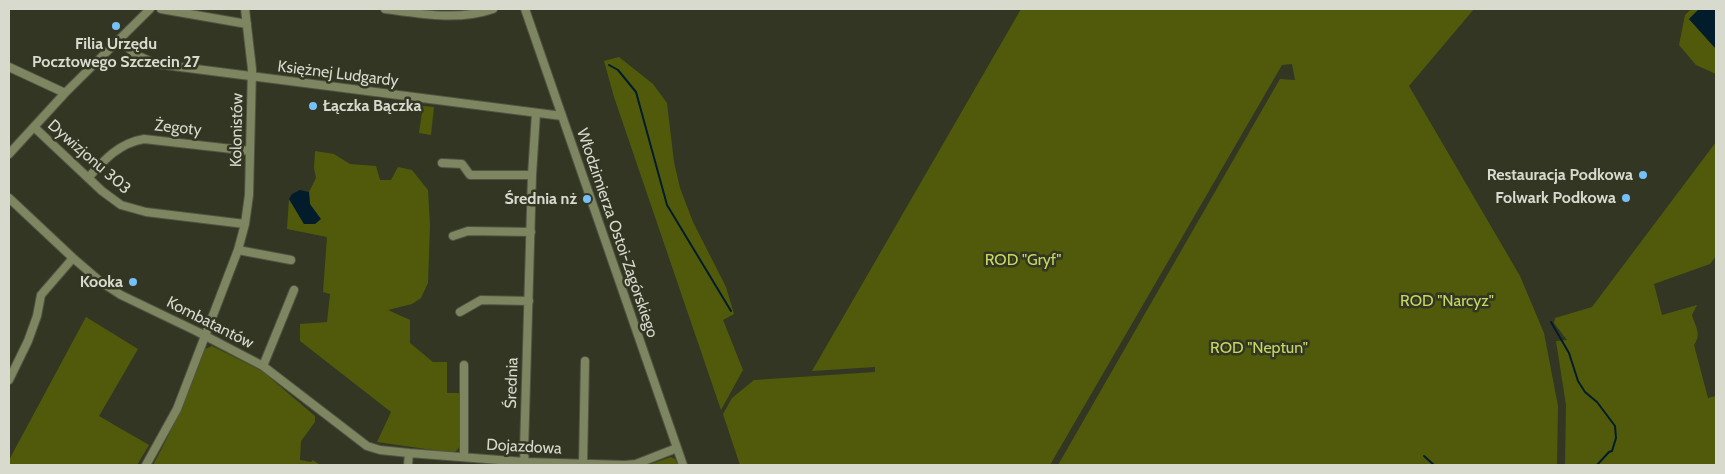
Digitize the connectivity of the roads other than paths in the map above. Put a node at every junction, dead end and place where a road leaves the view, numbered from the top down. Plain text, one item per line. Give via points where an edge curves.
1 (150, 9) edge
2 (162, 9) edge
3 (245, 9) edge
4 (385, 9) edge
5 (493, 9) edge
6 (525, 9) edge
7 (466, 12) edge
8 (247, 24) junction
9 (119, 39) junction
10 (9, 67) edge
11 (252, 76) junction
12 (65, 93) junction
13 (536, 112) junction
14 (562, 116) junction
15 (34, 127) junction
16 (12, 145) edge
17 (250, 150) junction
18 (9, 154) edge
19 (442, 163) dead end
20 (532, 175) junction
21 (88, 178) junction
22 (9, 198) edge
23 (245, 224) junction
24 (531, 232) junction
25 (453, 236) dead end
26 (238, 250) junction
27 (73, 258) junction
28 (291, 260) dead end
29 (294, 290) dead end
30 (529, 301) junction
31 (460, 312) dead end
32 (205, 336) junction
33 (585, 361) dead end
34 (464, 365) dead end
35 (263, 366) junction
36 (9, 380) edge
37 (677, 448) junction
38 (409, 453) junction
39 (464, 457) junction
40 (525, 463) edge
41 (583, 464) junction
42 (146, 465) edge
43 (408, 465) edge
44 (627, 465) edge
45 (683, 465) edge

1 - 9 street
2 - 8 street
3 - 8 street, Kolonistów
4 - 7 street via 449,16
5 - 7 street
6 - 14 street, Włodzimierza Ostoi-Zagórskiego
8 - 11 street, Kolonistów
9 - 11 street, Księżnej Ludgardy via 136,55 152,63
9 - 12 street
10 - 12 street
11 - 13 street, Księżnej Ludgardy
11 - 17 street, Kolonistów
12 - 15 street
13 - 14 street, Księżnej Ludgardy
13 - 20 street, Średnia
14 - 37 street, Włodzimierza Ostoi-Zagórskiego
15 - 16 street
15 - 21 street, Dywizjonu 303
16 - 18 street
17 - 21 street, Żegoty via 144,139 115,150
17 - 23 street, Kolonistów
19 - 20 street via 462,164 470,175
20 - 24 street, Średnia
21 - 23 street, Dywizjonu 303 via 115,201 132,209
22 - 27 street, Kombatantów
23 - 26 street, Kolonistów
24 - 25 street via 468,231
24 - 30 street, Średnia
26 - 28 street
26 - 32 street, Kolonistów
27 - 32 street, Kombatantów via 114,290
27 - 36 street via 41,295 31,334
29 - 35 street
30 - 31 street via 481,300
30 - 40 street, Średnia
32 - 35 street, Kombatantów
32 - 42 street, Kolonistów via 173,416
33 - 41 street, Dojazdowa
34 - 39 street, Dojazdowa
35 - 38 street, Kombatantów via 367,446
37 - 44 street, Dojazdowa
37 - 45 street, Włodzimierza Ostoi-Zagórskiego
38 - 39 street, Dojazdowa
38 - 43 street
39 - 40 street, Dojazdowa
40 - 41 street, Dojazdowa
41 - 44 street, Dojazdowa

